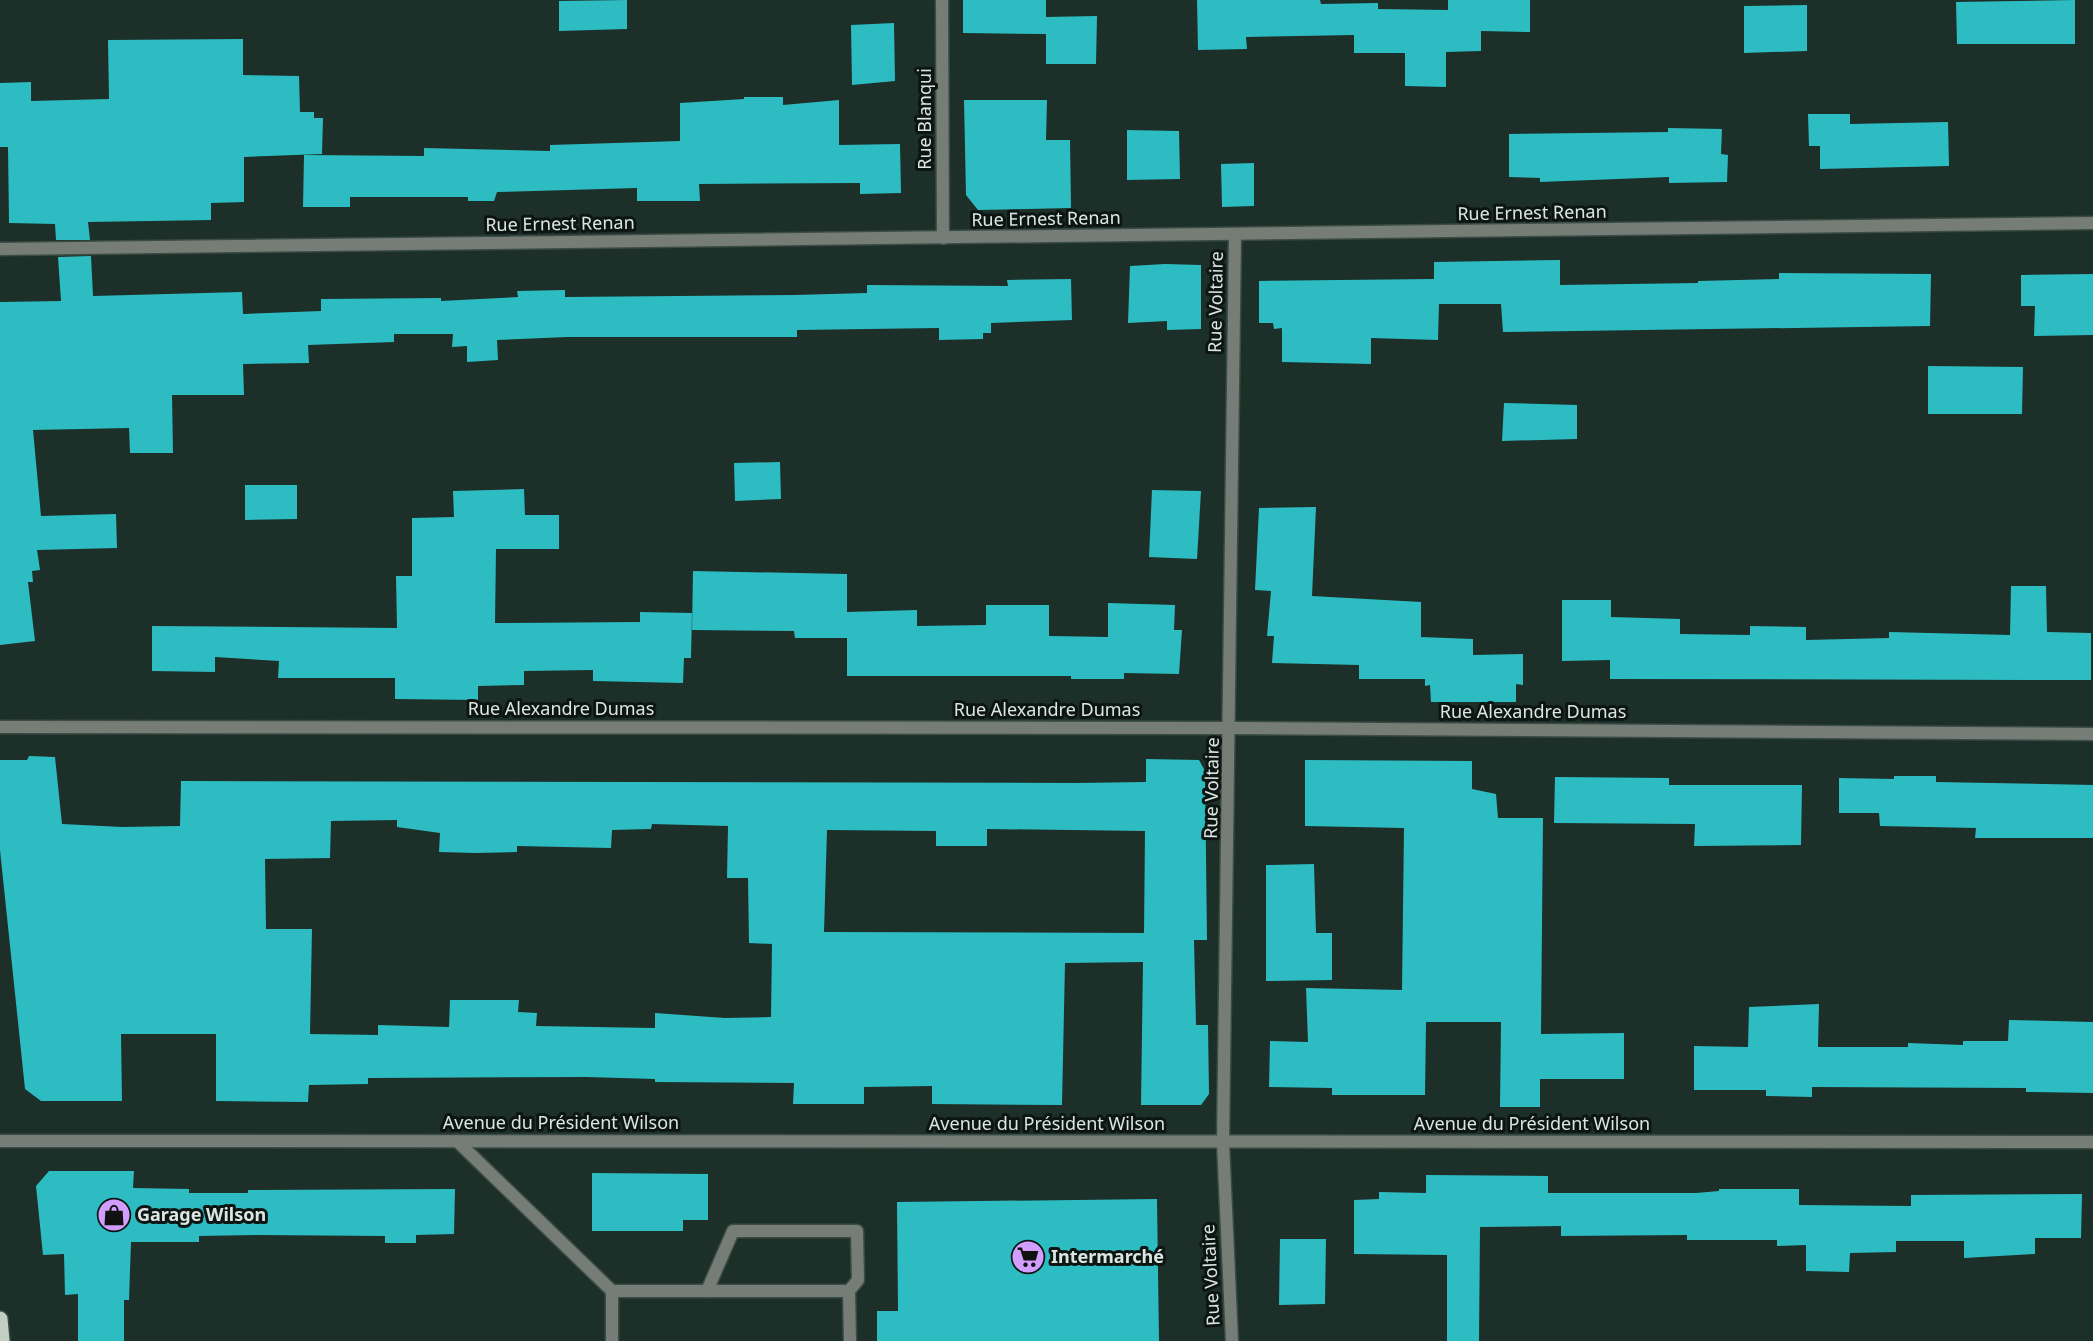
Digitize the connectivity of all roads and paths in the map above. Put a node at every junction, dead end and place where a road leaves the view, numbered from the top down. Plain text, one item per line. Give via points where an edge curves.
1 (942, 0) edge
2 (2093, 223) edge
3 (1235, 235) junction
4 (943, 238) junction
5 (0, 249) edge
6 (0, 726) edge
7 (1231, 728) junction
8 (2093, 734) edge
9 (0, 1141) edge
10 (457, 1141) junction
11 (2093, 1142) edge
12 (1223, 1143) junction
13 (612, 1291) junction
14 (707, 1291) junction
15 (849, 1291) junction
16 (0, 1319) edge
17 (2, 1341) edge
18 (612, 1341) edge
19 (850, 1341) edge
20 (1232, 1341) edge

1 - 4 street, Rue Blanqui
2 - 3 street, Rue Ernest Renan
3 - 4 street, Rue Ernest Renan
3 - 7 street, Rue Voltaire
4 - 5 street, Rue Ernest Renan
6 - 7 street, Rue Alexandre Dumas
7 - 8 street, Rue Alexandre Dumas
7 - 12 street, Rue Voltaire
9 - 10 street, Avenue du Président Wilson
10 - 12 street, Avenue du Président Wilson
10 - 13 street
11 - 12 street, Avenue du Président Wilson
12 - 20 street, Rue Voltaire
13 - 14 street
13 - 18 street
14 - 15 street
14 - 15 street via 733,1231 858,1231 858,1280
15 - 19 street
16 - 17 main road

